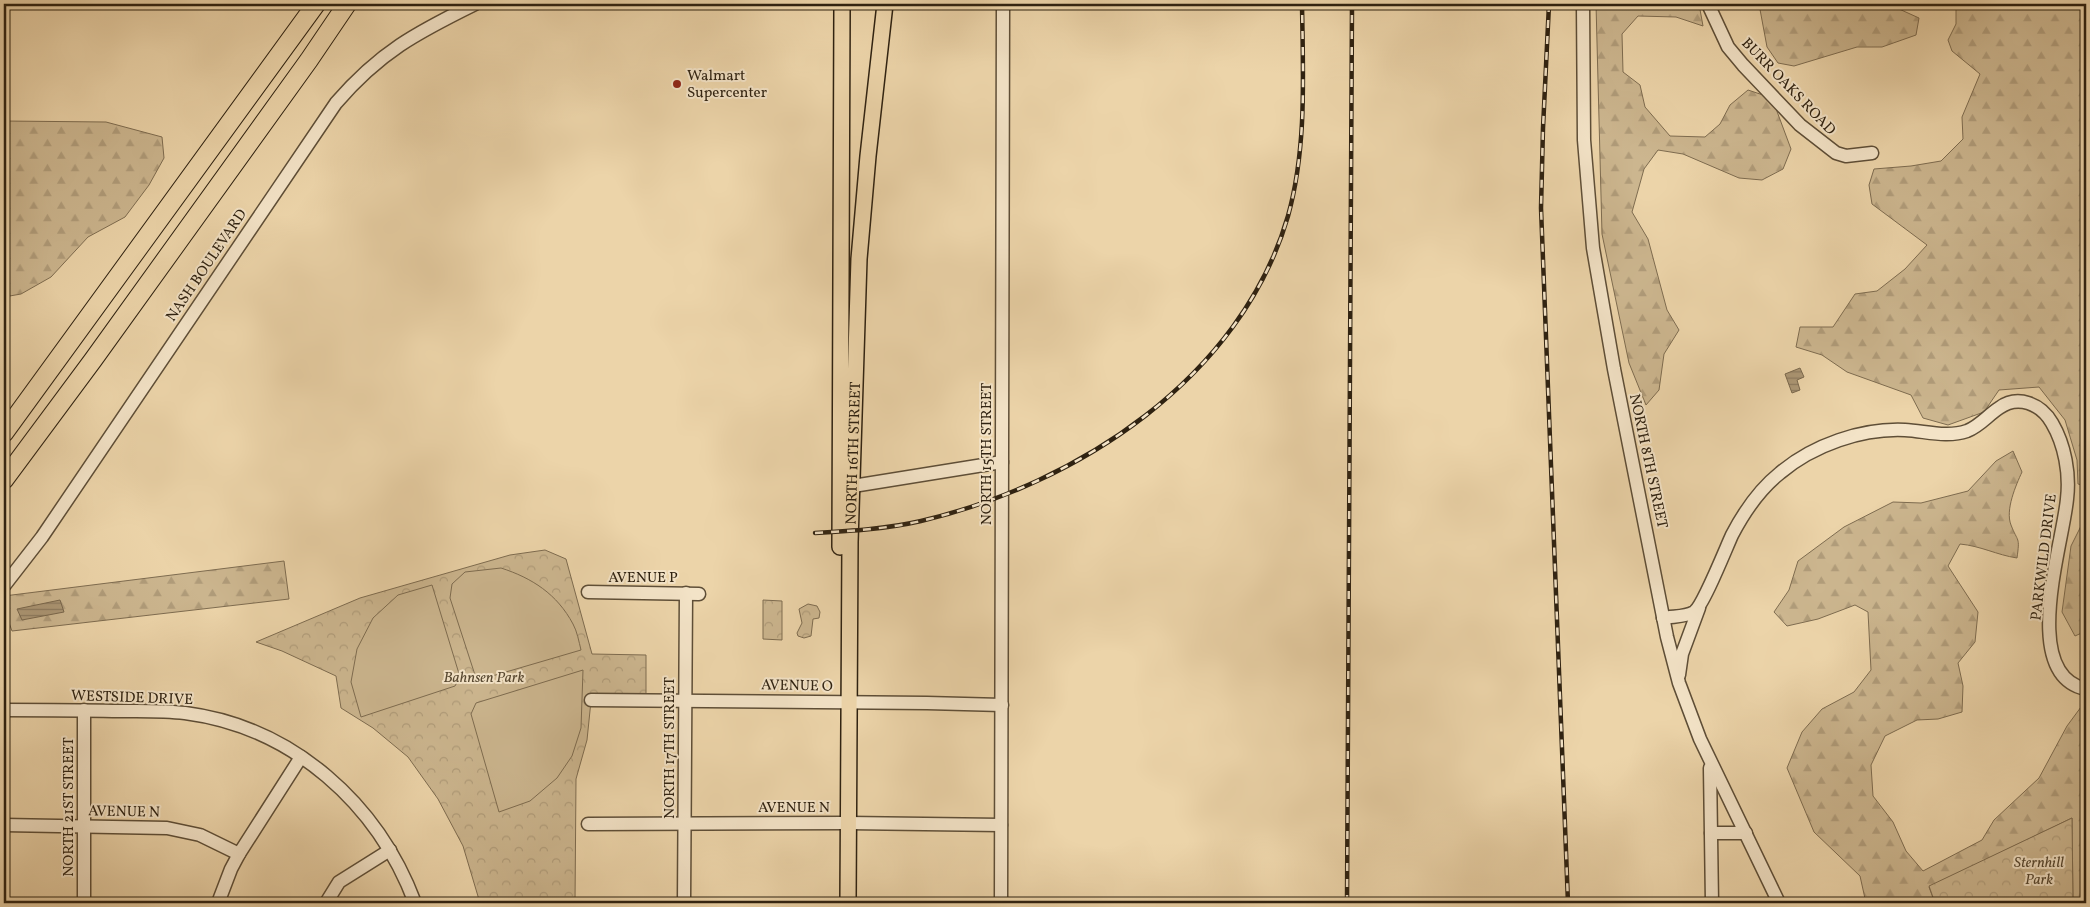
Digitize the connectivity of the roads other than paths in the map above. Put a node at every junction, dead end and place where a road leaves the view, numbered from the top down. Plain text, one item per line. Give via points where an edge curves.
1 (316, 4) edge
2 (347, 4) edge
3 (475, 4) edge
4 (842, 4) edge
5 (885, 4) edge
6 (1003, 4) edge
7 (1583, 4) edge
8 (1708, 4) edge
9 (1872, 153) dead end
10 (4, 433) edge
11 (1002, 462) junction
12 (4, 480) edge
13 (853, 486) junction
14 (4, 586) edge
15 (588, 592) dead end
16 (692, 593) joint
17 (1699, 608) junction
18 (1663, 618) junction
19 (1679, 683) junction
20 (2086, 689) edge
21 (591, 700) dead end
22 (685, 701) junction
23 (844, 702) junction
24 (1002, 705) junction
25 (4, 710) edge
26 (84, 710) junction
27 (301, 757) junction
28 (1710, 763) junction
29 (685, 823) junction
30 (843, 823) junction
31 (588, 824) dead end
32 (4, 825) edge
33 (1001, 825) junction
34 (84, 826) junction
35 (1711, 833) junction
36 (1746, 833) junction
37 (390, 850) junction
38 (239, 854) junction
39 (84, 903) edge
40 (218, 903) edge
41 (326, 903) edge
42 (415, 903) edge
43 (684, 903) edge
44 (838, 903) edge
45 (848, 903) edge
46 (1001, 903) edge
47 (1712, 903) edge
48 (1778, 903) edge

1 - 10 highway
2 - 12 highway
3 - 14 street, NASH BOULEVARD via 398,46 372,65 336,103 42,538
4 - 23 main road, NORTH 16TH STREET
5 - 13 main road, NORTH 16TH STREET via 859,259
6 - 11 street, NORTH 15TH STREET
7 - 18 street, NORTH 8TH STREET via 1584,140 1593,248
8 - 9 street, BURR OAKS ROAD via 1732,52 1800,124 1836,153 1846,156
11 - 13 street
11 - 24 street, NORTH 15TH STREET
13 - 23 main road, NORTH 16TH STREET
15 - 16 street, AVENUE P
16 - 22 street, NORTH 17TH STREET
17 - 18 street via 1686,615
17 - 19 street, PARKWILD DRIVE via 1682,654
17 - 20 street, PARKWILD DRIVE via 1733,533 1747,511 1781,472 1812,452 1844,439 1874,432 1904,430 1956,434 1976,427 2003,405 2026,402 2040,408 2046,415 2058,436 2064,456 2068,498 2050,600 2051,643 2060,673 2071,683
18 - 19 street, NORTH 8TH STREET
19 - 28 street, NORTH 8TH STREET
21 - 22 street, AVENUE O
22 - 23 street, AVENUE O
22 - 29 street, NORTH 17TH STREET
23 - 24 street, AVENUE O
23 - 30 main road, NORTH 16TH STREET
24 - 33 street, NORTH 15TH STREET
25 - 26 street, WESTSIDE DRIVE
26 - 27 street, WESTSIDE DRIVE via 159,711 212,718 270,738
26 - 34 street, NORTH 21ST STREET
27 - 37 street, WESTSIDE DRIVE via 357,804
27 - 38 street
28 - 35 street
28 - 36 street, NORTH 8TH STREET
29 - 30 street, AVENUE N
29 - 31 street, AVENUE N
29 - 43 street, NORTH 17TH STREET
30 - 33 street, AVENUE N
30 - 44 main road, NORTH 16TH STREET
30 - 45 main road, NORTH 16TH STREET
32 - 34 street, AVENUE N
33 - 46 street, NORTH 15TH STREET
34 - 38 street, AVENUE N via 155,827 184,831
34 - 39 street, NORTH 21ST STREET
35 - 36 street
35 - 47 street
36 - 48 street, NORTH 8TH STREET
37 - 41 street via 339,882
37 - 42 street, WESTSIDE DRIVE
38 - 40 street

